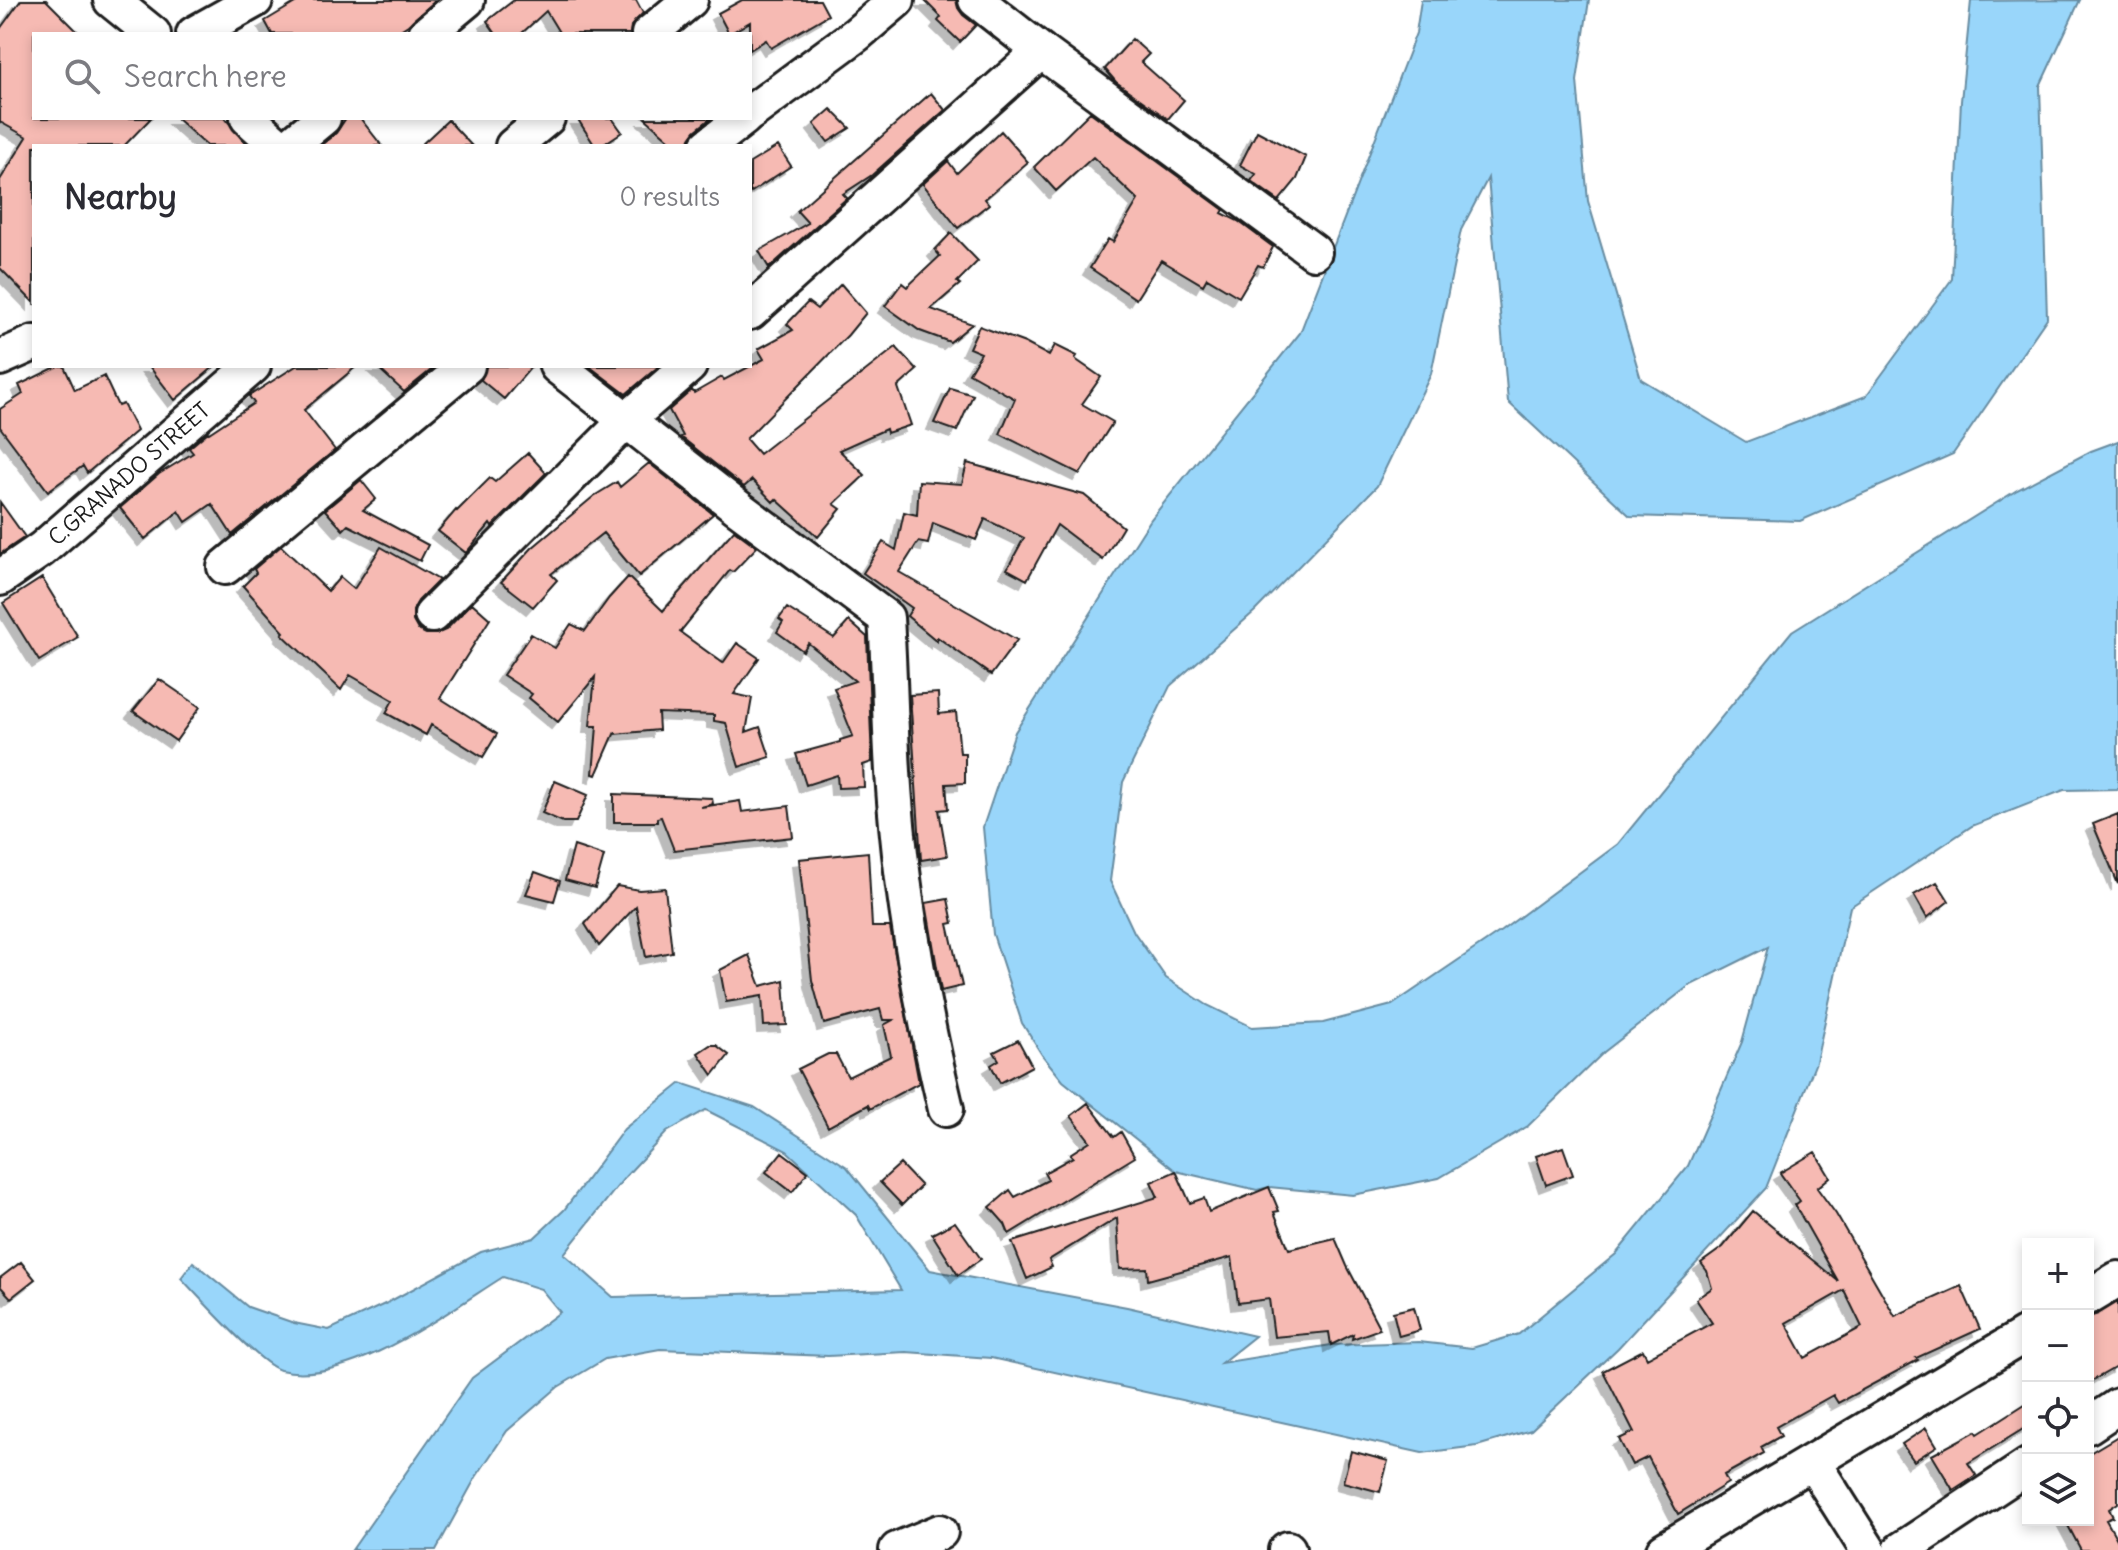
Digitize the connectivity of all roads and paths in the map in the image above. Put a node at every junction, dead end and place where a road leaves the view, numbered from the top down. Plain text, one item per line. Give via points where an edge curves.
1 (111, 0) edge
2 (255, 0) edge
3 (467, 0) edge
4 (690, 0) edge
5 (897, 0) edge
6 (976, 0) edge
7 (151, 32) edge
8 (198, 32) edge
9 (428, 32) edge
10 (651, 32) edge
11 (1041, 51) junction
12 (752, 112) edge
13 (250, 120) edge
14 (321, 120) edge
15 (545, 120) edge
16 (741, 120) edge
17 (277, 144) edge
18 (291, 144) edge
19 (515, 144) edge
20 (711, 144) edge
21 (1314, 252) dead end
22 (752, 310) edge
23 (32, 344) edge
24 (0, 358) edge
25 (251, 368) edge
26 (465, 368) edge
27 (560, 368) edge
28 (687, 368) edge
29 (627, 420) junction
30 (225, 567) dead end
31 (0, 578) edge
32 (432, 615) dead end
33 (946, 1109) dead end
34 (2118, 1279) edge
35 (2094, 1293) edge
36 (2022, 1337) edge
37 (2118, 1406) edge
38 (2094, 1422) edge
39 (1813, 1463) junction
40 (2022, 1470) edge
41 (940, 1532) dead end
42 (897, 1550) edge
43 (1664, 1550) edge
44 (1868, 1550) edge
45 (1901, 1550) edge

1 - 7 street
2 - 8 street
3 - 9 street
4 - 10 street
5 - 12 street
6 - 11 street
11 - 21 street
11 - 22 street
13 - 17 street
14 - 18 street
15 - 19 street
16 - 20 street
23 - 24 street
25 - 31 street, C.GRANADO STREET via 42,549
26 - 30 street
27 - 29 street
28 - 29 street
29 - 32 street
29 - 33 street via 886,618 895,802 905,885 926,1025
34 - 35 street
36 - 39 street
37 - 38 street
39 - 43 street
39 - 44 street
40 - 45 street
41 - 42 street

